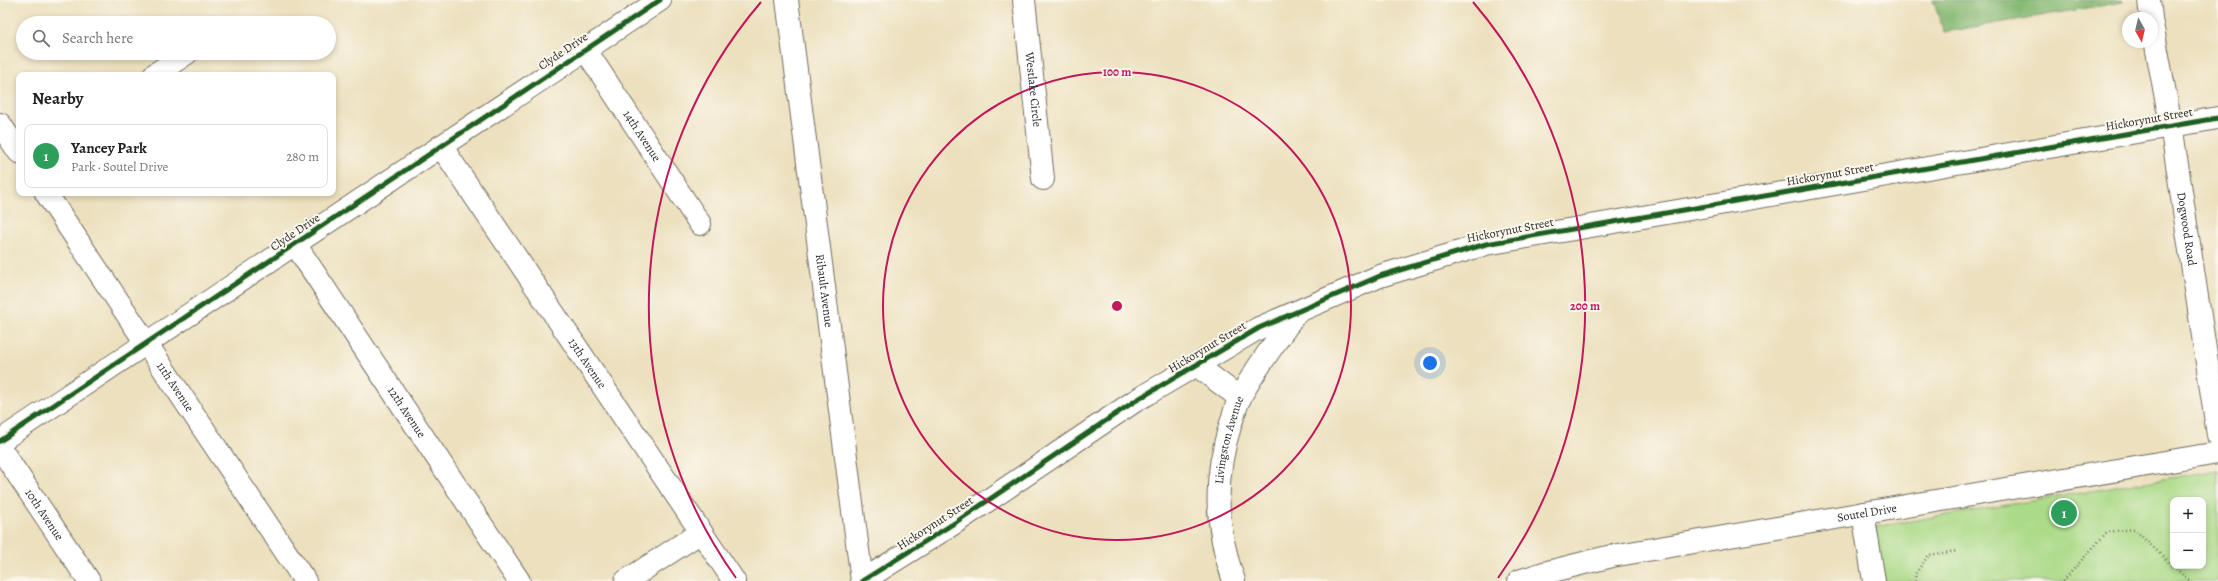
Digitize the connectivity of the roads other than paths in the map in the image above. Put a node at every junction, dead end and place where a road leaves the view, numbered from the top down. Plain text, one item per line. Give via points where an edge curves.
1 (660, 0) edge
2 (787, 0) edge
3 (1024, 0) edge
4 (2149, 0) edge
5 (2150, 12) edge
6 (2157, 48) edge
7 (585, 49) junction
8 (176, 60) edge
9 (158, 72) edge
10 (2218, 118) edge
11 (0, 124) edge
12 (2171, 125) junction
13 (441, 146) junction
14 (16, 148) edge
15 (1043, 179) dead end
16 (48, 196) edge
17 (700, 224) dead end
18 (295, 244) junction
19 (1296, 313) junction
20 (146, 344) junction
21 (1196, 365) junction
22 (1240, 398) junction
23 (2218, 435) edge
24 (0, 441) edge
25 (0, 448) edge
26 (2218, 453) edge
27 (1864, 513) junction
28 (701, 532) junction
29 (89, 581) edge
30 (304, 581) edge
31 (519, 581) edge
32 (626, 581) edge
33 (734, 581) edge
34 (862, 581) edge
35 (1234, 581) edge
36 (1519, 581) edge
37 (1874, 581) edge

1 - 7 street, Clyde Drive
2 - 34 street, Ribault Avenue
3 - 15 street, Westlake Circle
4 - 5 street
6 - 12 street, Dogwood Road
7 - 13 street, Clyde Drive
7 - 17 street, 14th Avenue
8 - 9 street
10 - 12 street, Hickorynut Street
11 - 14 street
12 - 19 street, Hickorynut Street via 1486,244 1380,276
12 - 23 street, Dogwood Road
13 - 18 street, Clyde Drive
13 - 28 street, 13th Avenue
16 - 20 street, 11th Avenue
18 - 20 street, Clyde Drive
18 - 31 street, 12th Avenue
19 - 21 street, Hickorynut Street via 1259,328
19 - 22 street, Livingston Avenue
20 - 24 street, Clyde Drive
20 - 30 street, 11th Avenue
21 - 22 street
21 - 34 street, Hickorynut Street via 1135,401 956,522
22 - 35 street, Livingston Avenue via 1224,446 1218,482 1218,518 1226,559
25 - 29 street, 10th Avenue
26 - 27 street, Soutel Drive
27 - 36 street, Soutel Drive via 1612,556
27 - 37 street
28 - 32 street
28 - 33 street, 13th Avenue

